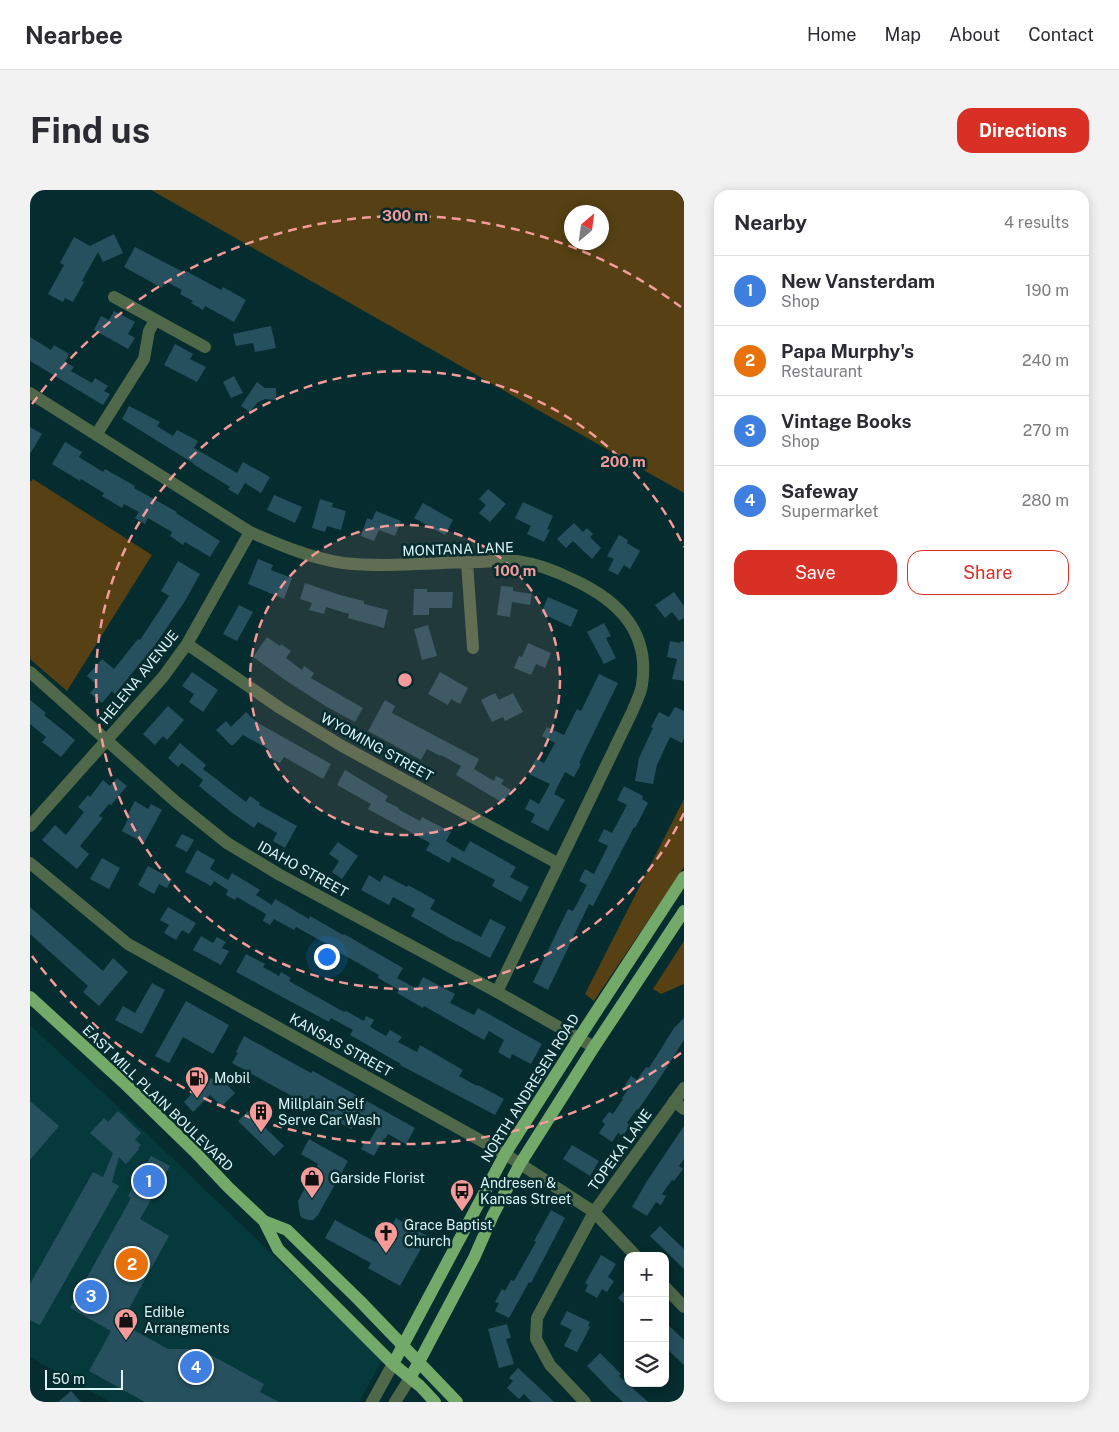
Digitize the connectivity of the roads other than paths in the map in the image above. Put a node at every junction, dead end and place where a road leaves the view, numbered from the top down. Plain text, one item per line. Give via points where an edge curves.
1 (114, 297) dead end
2 (154, 320) junction
3 (205, 347) dead end
4 (30, 393) edge
5 (96, 435) junction
6 (250, 532) junction
7 (467, 562) junction
8 (187, 644) junction
9 (473, 648) dead end
10 (30, 672) edge
11 (107, 740) junction
12 (30, 826) edge
13 (30, 863) edge
14 (559, 864) junction
15 (684, 877) edge
16 (684, 911) edge
17 (497, 992) junction
18 (30, 997) edge
19 (579, 1038) junction
20 (594, 1047) junction
21 (684, 1088) edge
22 (679, 1105) edge
23 (505, 1154) junction
24 (520, 1164) junction
25 (594, 1212) junction
26 (264, 1221) junction
27 (632, 1252) edge
28 (669, 1291) edge
29 (684, 1307) edge
30 (404, 1346) junction
31 (419, 1362) junction
32 (393, 1364) junction
33 (410, 1378) junction
34 (372, 1402) edge
35 (395, 1402) edge
36 (435, 1402) edge
37 (457, 1402) edge
38 (585, 1402) edge

1 - 2 street
2 - 3 street
2 - 5 street via 144,359
4 - 5 street, MONTANA LANE
5 - 6 street, MONTANA LANE
6 - 7 street, MONTANA LANE via 290,549 343,562 390,566
6 - 8 street, HELENA AVENUE
7 - 9 street
7 - 14 street, MONTANA LANE via 516,561 540,565 584,584 619,608 632,626 640,646 642,687
8 - 11 street, HELENA AVENUE via 163,677
8 - 14 street, WYOMING STREET via 342,746
10 - 11 street, IDAHO STREET
11 - 12 street, HELENA AVENUE
11 - 17 street, IDAHO STREET via 227,843
13 - 23 street, KANSAS STREET via 128,944
14 - 17 street, MONTANA LANE
15 - 19 main road, NORTH ANDRESEN ROAD
16 - 20 main road
17 - 19 street, IDAHO STREET
18 - 26 main road, EAST MILL PLAIN BOULEVARD via 123,1082
19 - 20 street, IDAHO STREET
19 - 23 main road, NORTH ANDRESEN ROAD
20 - 24 main road
21 - 22 street, TOPEKA LANE
22 - 25 street, TOPEKA LANE
23 - 24 street, KANSAS STREET
23 - 30 main road, NORTH ANDRESEN ROAD
24 - 25 street, KANSAS STREET
24 - 31 main road
25 - 27 street, KANSAS STREET
25 - 38 street, TOPEKA LANE via 537,1318 536,1339 550,1365
26 - 30 main road, EAST MILL PLAIN BOULEVARD via 287,1230
26 - 32 main road, EAST MILL PLAIN BOULEVARD via 278,1249
28 - 29 street
30 - 31 main road, EAST MILL PLAIN BOULEVARD
30 - 32 main road, NORTH ANDRESEN ROAD
31 - 33 main road
31 - 37 main road, EAST MILL PLAIN BOULEVARD
32 - 33 main road, EAST MILL PLAIN BOULEVARD
32 - 34 street, NORTH ANDRESEN ROAD
33 - 35 street
33 - 36 main road, EAST MILL PLAIN BOULEVARD

